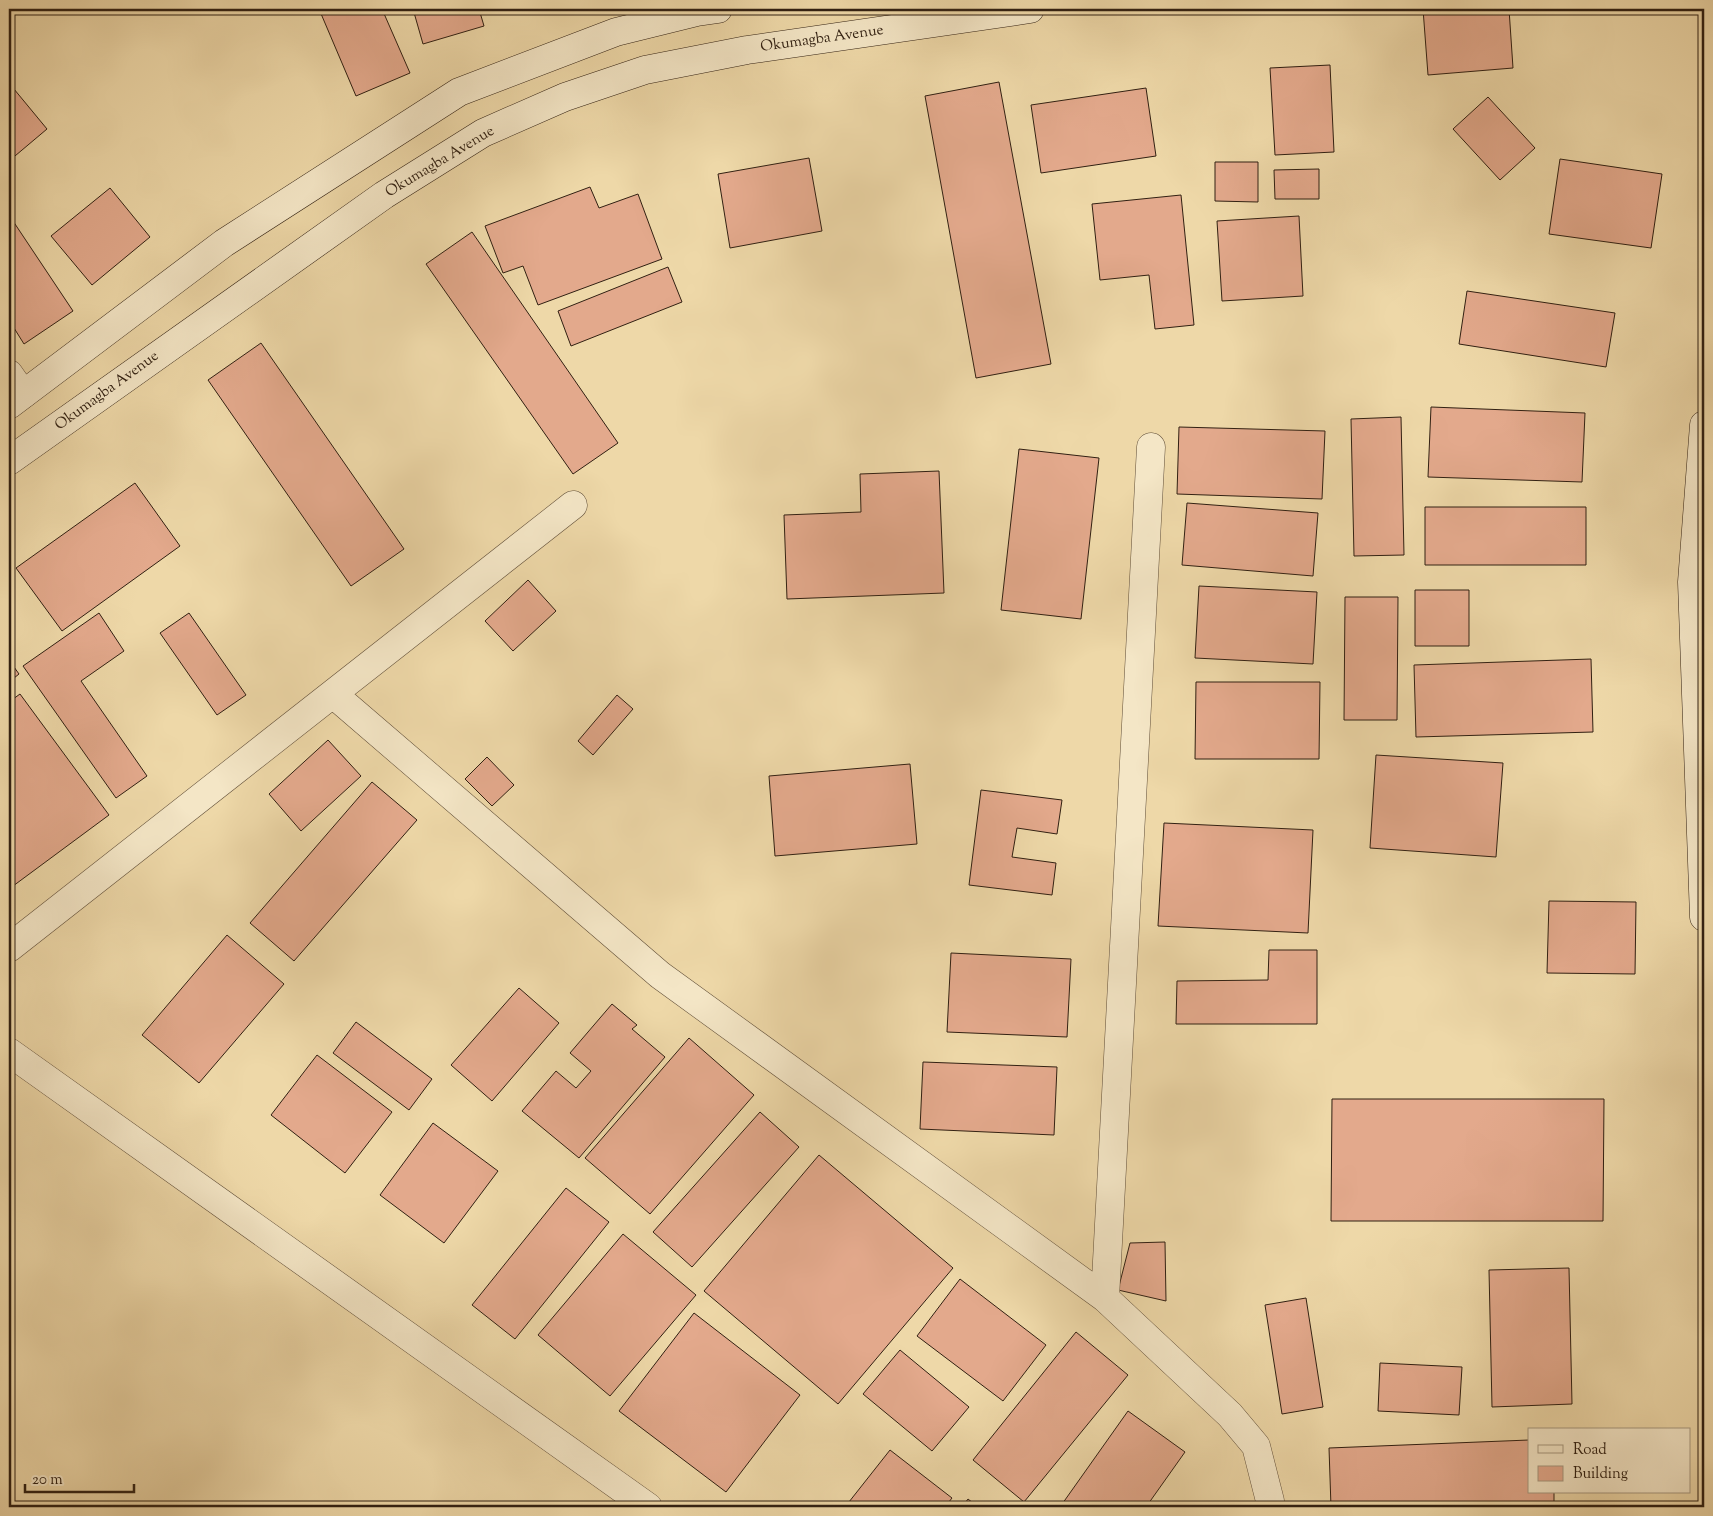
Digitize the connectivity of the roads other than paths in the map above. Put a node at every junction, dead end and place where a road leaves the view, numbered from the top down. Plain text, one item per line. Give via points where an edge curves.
1 (718, 9) edge
2 (1030, 9) edge
3 (14, 391) edge
4 (1704, 425) edge
5 (1151, 447) dead end
6 (9, 462) edge
7 (573, 505) dead end
8 (333, 694) junction
9 (1704, 917) edge
10 (9, 948) edge
11 (9, 1052) edge
12 (1106, 1298) junction
13 (648, 1507) edge
14 (1270, 1507) edge

1 - 3 street via 616,32 458,92 224,243
2 - 6 street, Okumagba Avenue via 747,50 644,70 565,97 483,133 384,195
4 - 9 street via 1692,582
5 - 12 street
7 - 8 street
8 - 10 street
8 - 12 street via 660,975
11 - 13 street
12 - 14 street via 1230,1415 1256,1446

